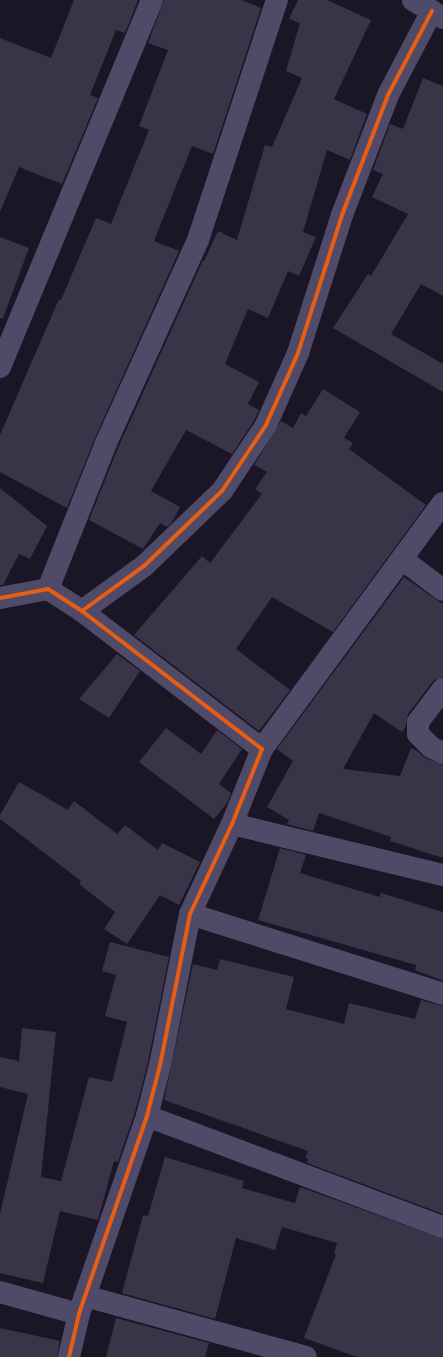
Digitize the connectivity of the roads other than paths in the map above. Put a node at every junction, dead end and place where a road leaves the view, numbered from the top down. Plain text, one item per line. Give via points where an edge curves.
1 (152, 0) edge
2 (277, 0) edge
3 (413, 0) edge
4 (438, 15) edge
5 (0, 367) edge
6 (443, 503) edge
7 (402, 559) junction
8 (48, 590) junction
9 (443, 590) edge
10 (0, 598) edge
11 (82, 611) junction
12 (443, 690) edge
13 (262, 749) junction
14 (443, 753) edge
15 (232, 824) junction
16 (443, 875) edge
17 (190, 914) junction
18 (443, 994) edge
19 (147, 1116) junction
20 (443, 1227) edge
21 (0, 1292) edge
22 (82, 1305) junction
23 (69, 1357) edge
24 (306, 1357) edge

1 - 5 street
2 - 8 street via 198,240 106,443
3 - 4 street
4 - 11 street via 388,95 342,215 298,353 266,425 222,491 144,566
6 - 7 street
7 - 9 street
7 - 13 street
8 - 10 street
8 - 11 street
11 - 13 street
12 - 14 street via 418,722 418,734 431,747
13 - 15 street
15 - 16 street
15 - 17 street
17 - 18 street
17 - 19 street via 160,1065
19 - 20 street
19 - 22 street
21 - 22 street
22 - 23 street
22 - 24 street

